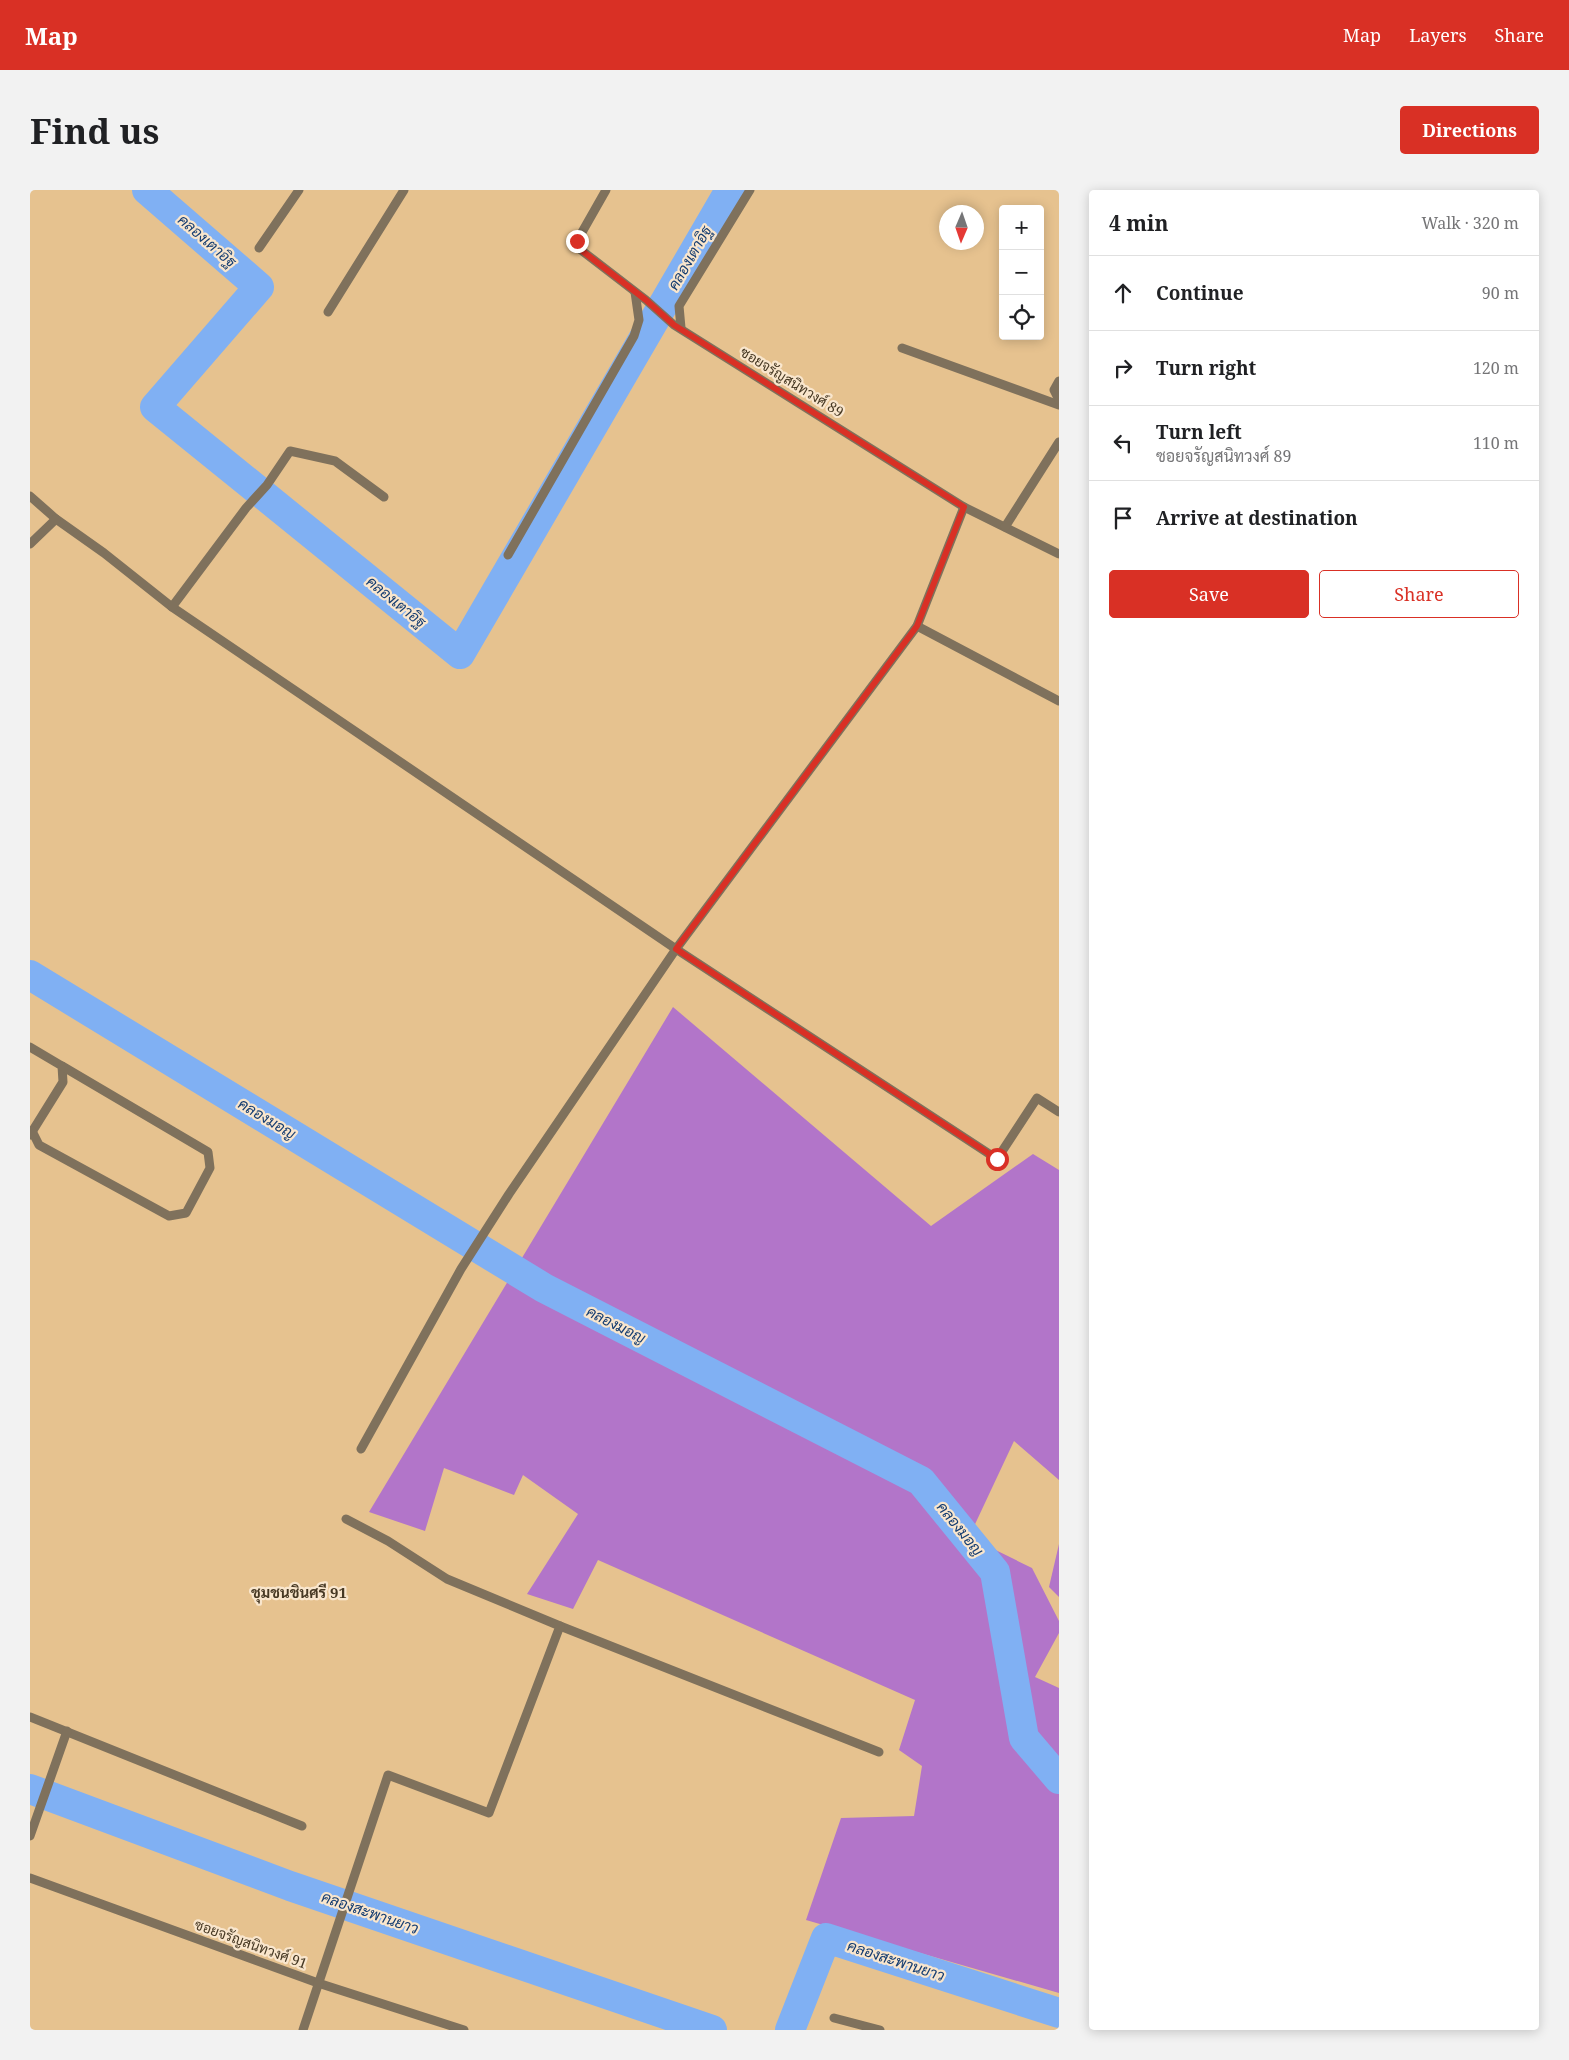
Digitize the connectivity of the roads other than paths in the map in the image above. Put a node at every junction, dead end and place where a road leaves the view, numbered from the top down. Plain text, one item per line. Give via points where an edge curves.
1 (299, 190) edge
2 (404, 190) edge
3 (606, 190) edge
4 (750, 190) edge
5 (259, 248) dead end
6 (635, 292) junction
7 (328, 312) dead end
8 (677, 326) junction
9 (902, 348) dead end
10 (1059, 381) edge
11 (1059, 400) edge
12 (1059, 405) edge
13 (1059, 442) edge
14 (30, 496) edge
15 (384, 497) dead end
16 (964, 507) junction
17 (56, 519) junction
18 (1005, 527) junction
19 (30, 544) edge
20 (1059, 554) edge
21 (508, 555) dead end
22 (172, 607) junction
23 (917, 626) junction
24 (1059, 701) edge
25 (676, 949) junction
26 (30, 1047) edge
27 (62, 1066) junction
28 (1059, 1112) edge
29 (31, 1133) edge
30 (361, 1449) dead end
31 (346, 1519) dead end
32 (560, 1626) junction
33 (30, 1717) edge
34 (67, 1734) junction
35 (879, 1752) dead end
36 (302, 1826) dead end
37 (30, 1836) edge
38 (30, 1878) edge
39 (318, 1983) junction
40 (834, 2018) dead end
41 (303, 2030) edge
42 (464, 2030) edge
43 (880, 2030) edge

1 - 5 street
2 - 7 street
3 - 6 street, ซอยจรัญสนิทวงศ์ 89 via 577,241 581,250
4 - 8 street via 680,306
6 - 8 street, ซอยจรัญสนิทวงศ์ 89
6 - 21 street via 639,320 634,336
8 - 16 street, ซอยจรัญสนิทวงศ์ 89
9 - 12 street
10 - 11 street via 1054,390
13 - 18 street
14 - 17 street
15 - 22 street via 335,461 290,451
16 - 18 street, ซอยจรัญสนิทวงศ์ 89
16 - 23 street
17 - 19 street
17 - 22 street
18 - 20 street, ซอยจรัญสนิทวงศ์ 89
22 - 25 street
23 - 24 street
23 - 25 street
25 - 28 street via 997,1159 1037,1098
25 - 30 street via 461,1269
26 - 27 street
27 - 29 street via 63,1082
27 - 29 street via 208,1152 210,1168 186,1212 169,1216 38,1144
31 - 32 street via 388,1541 447,1579
32 - 35 street
32 - 39 street via 489,1813 388,1775
33 - 34 street
34 - 36 street
34 - 37 street
38 - 39 street, ซอยจรัญสนิทวงศ์ 91
39 - 41 street
39 - 42 street, ซอยจรัญสนิทวงศ์ 91
40 - 43 street

